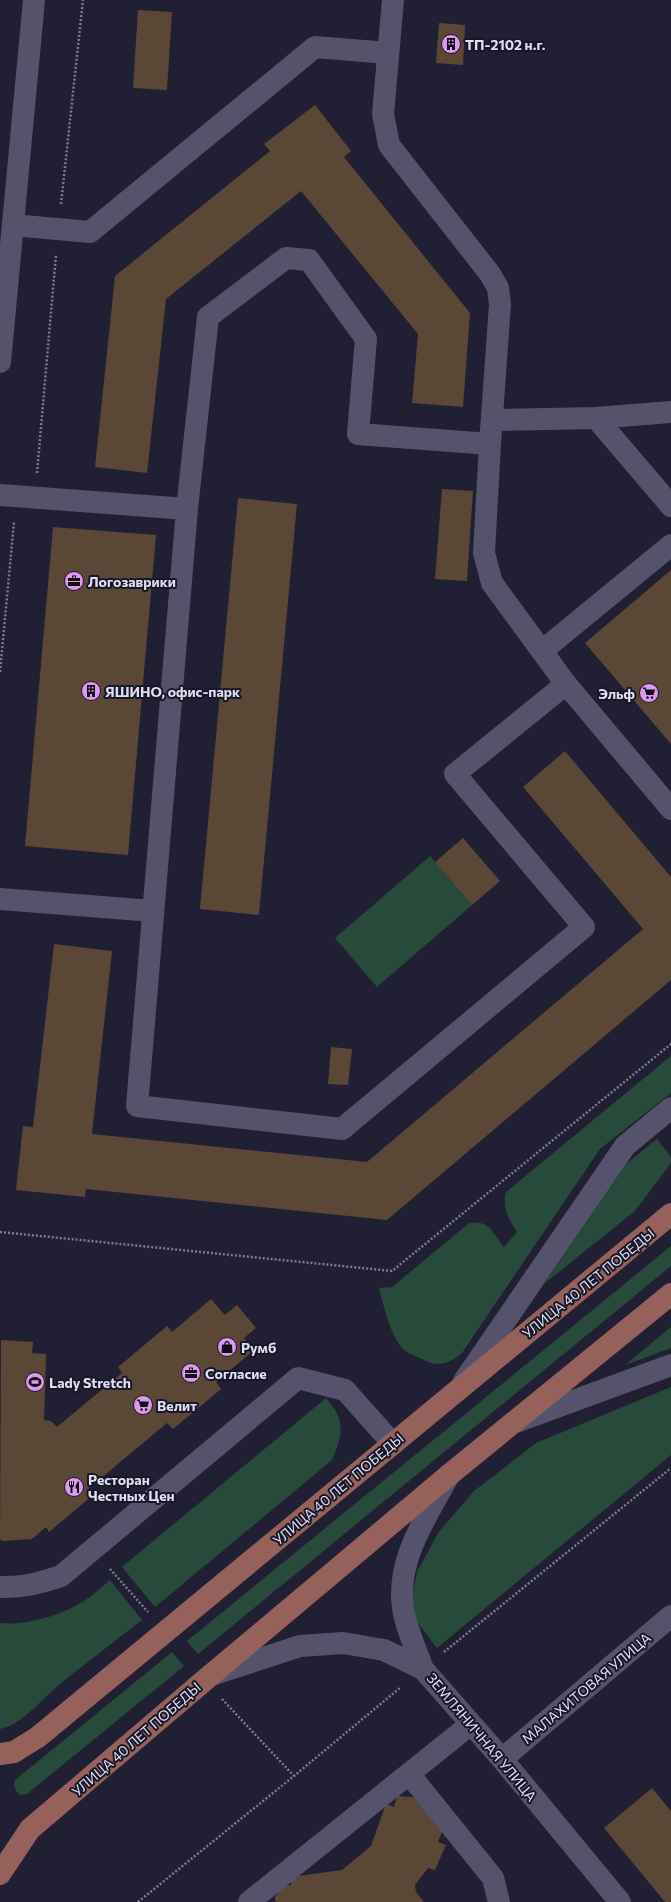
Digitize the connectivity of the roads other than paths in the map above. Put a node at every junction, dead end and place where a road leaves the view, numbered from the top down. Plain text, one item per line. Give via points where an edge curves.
1 (34, 0) edge
2 (393, 0) edge
3 (388, 53) junction
4 (13, 225) junction
5 (0, 362) edge
6 (671, 412) edge
7 (596, 418) junction
8 (492, 420) junction
9 (490, 444) junction
10 (0, 495) edge
11 (671, 506) edge
12 (187, 509) junction
13 (671, 545) edge
14 (542, 651) junction
15 (566, 684) junction
16 (671, 809) edge
17 (0, 899) edge
18 (153, 911) junction
19 (671, 1108) edge
20 (671, 1214) edge
21 (671, 1294) edge
22 (671, 1365) edge
23 (460, 1388) junction
24 (515, 1422) junction
25 (393, 1444) junction
26 (449, 1475) junction
27 (0, 1587) edge
28 (671, 1616) edge
29 (423, 1669) junction
30 (208, 1677) junction
31 (471, 1724) junction
32 (0, 1754) edge
33 (502, 1759) junction
34 (408, 1774) junction
35 (0, 1874) edge
36 (249, 1902) edge
37 (499, 1902) edge
38 (620, 1902) edge

1 - 4 street
2 - 3 street
3 - 4 street via 315,47 90,232
3 - 8 street via 382,114 389,145 490,274 498,288 500,304
4 - 5 street
6 - 7 street
7 - 8 street
7 - 11 street
8 - 9 street
9 - 12 street via 358,434 366,339 309,260 286,258 208,316
9 - 14 street via 484,553 492,583
10 - 12 street
12 - 18 street
13 - 14 street
14 - 15 street
15 - 16 street
15 - 18 street via 455,774 584,927 342,1129 137,1106
17 - 18 street
19 - 23 street via 625,1146
20 - 23 main road, УЛИЦА 40 ЛЕТ ПОБЕДЫ
21 - 24 main road, УЛИЦА 40 ЛЕТ ПОБЕДЫ
22 - 24 street
23 - 25 main road, УЛИЦА 40 ЛЕТ ПОБЕДЫ
24 - 26 main road, УЛИЦА 40 ЛЕТ ПОБЕДЫ
25 - 27 street via 345,1390 298,1378 61,1576 38,1584
25 - 32 main road, УЛИЦА 40 ЛЕТ ПОБЕДЫ via 38,1738 14,1752
26 - 29 street, УЛИЦА 40 ЛЕТ ПОБЕДЫ via 413,1543 405,1562 402,1581 403,1608
26 - 30 main road, УЛИЦА 40 ЛЕТ ПОБЕДЫ
28 - 33 street, МАЛАХИТОВАЯ УЛИЦА
29 - 30 street, ЗЕМЛЯНИЧНАЯ УЛИЦА via 384,1650 343,1643 300,1646
29 - 31 street, ЗЕМЛЯНИЧНАЯ УЛИЦА
30 - 35 main road, УЛИЦА 40 ЛЕТ ПОБЕДЫ via 30,1829
31 - 33 street, ЗЕМЛЯНИЧНАЯ УЛИЦА
31 - 34 street
33 - 38 street, ЗЕМЛЯНИЧНАЯ УЛИЦА
34 - 36 street
34 - 37 street via 493,1878

